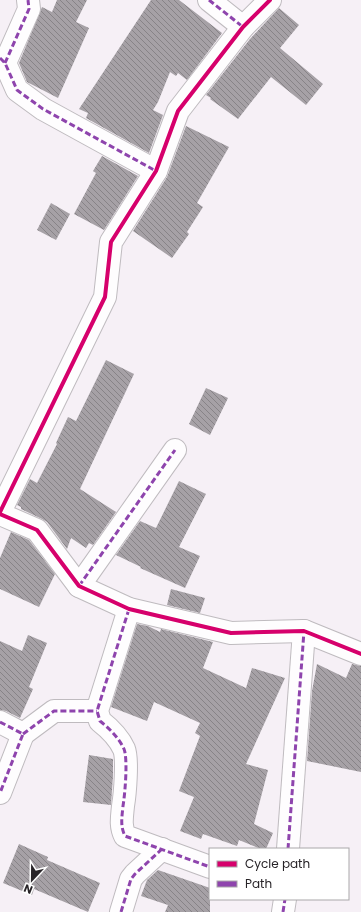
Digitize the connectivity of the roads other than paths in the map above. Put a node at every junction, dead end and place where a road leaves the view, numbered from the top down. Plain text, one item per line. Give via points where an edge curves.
1 (28, 0) edge
2 (209, 0) edge
3 (270, 0) edge
4 (243, 27) junction
5 (2, 61) edge
6 (156, 171) junction
7 (175, 450) dead end
8 (0, 513) edge
9 (79, 586) junction
10 (129, 609) junction
11 (304, 631) junction
12 (361, 654) edge
13 (97, 711) junction
14 (0, 722) edge
15 (23, 734) junction
16 (0, 793) edge
17 (288, 848) edge
18 (162, 850) junction
19 (209, 867) edge
20 (285, 900) edge
21 (121, 912) edge
22 (283, 912) edge

1 - 5 street via 29,8
2 - 4 street
3 - 4 street
4 - 6 street via 178,111
5 - 6 street via 17,90 37,104
6 - 8 street via 111,242 106,297
7 - 9 street
8 - 9 street via 37,530
9 - 10 street
10 - 11 street via 231,633
10 - 13 street
11 - 12 street
11 - 17 street
13 - 15 street via 54,711
13 - 18 street via 100,721 120,741 125,751 121,828 125,836
14 - 15 street
15 - 16 street
18 - 19 street
18 - 21 street via 131,879
20 - 22 street

